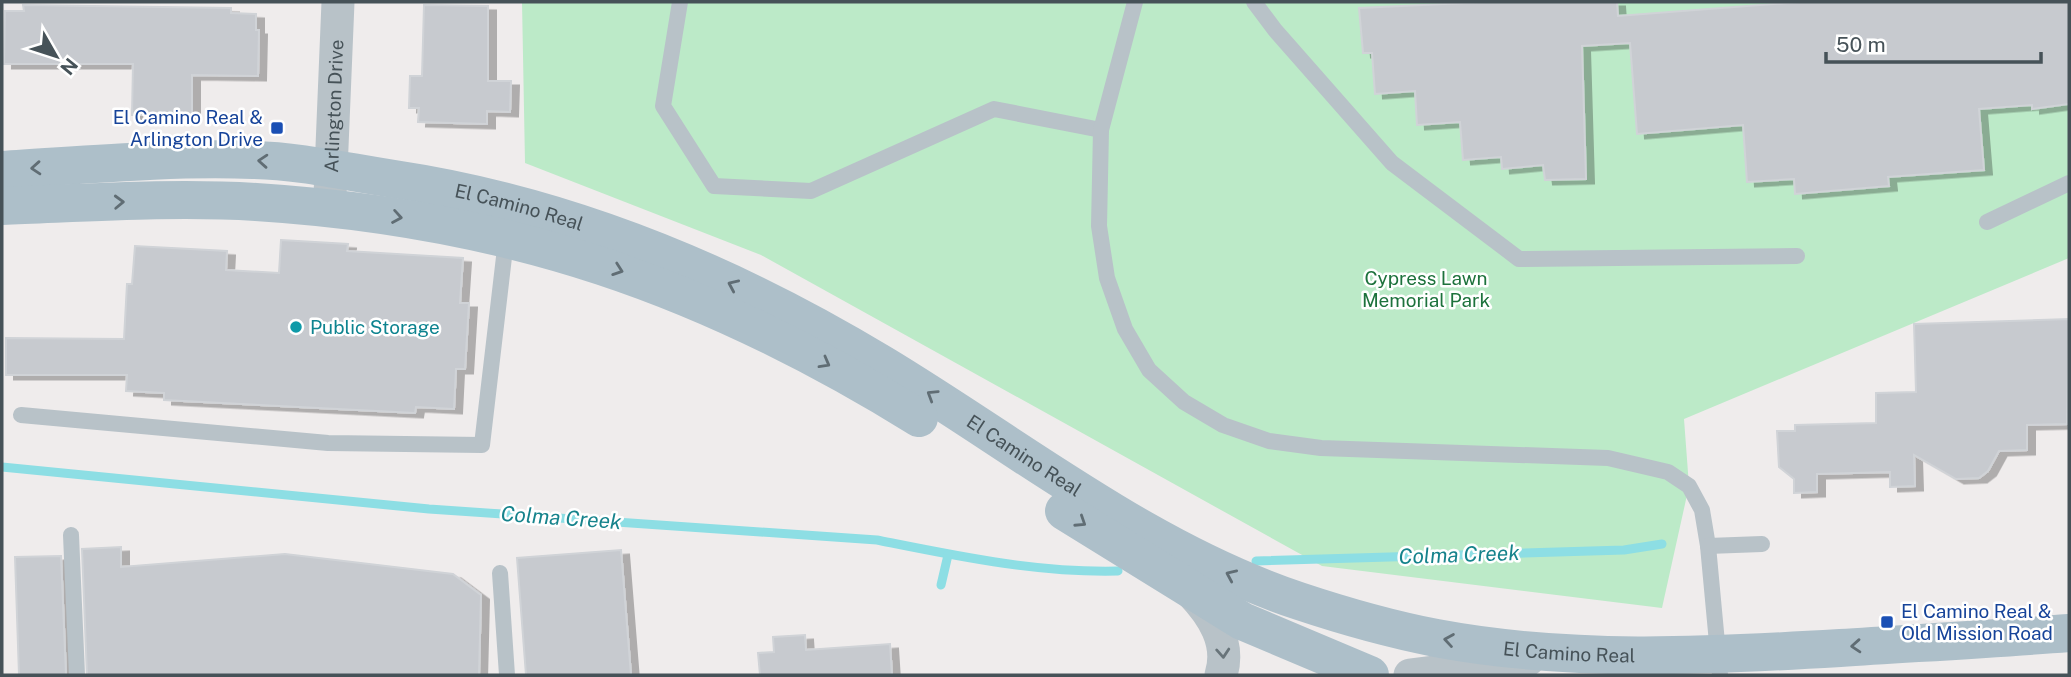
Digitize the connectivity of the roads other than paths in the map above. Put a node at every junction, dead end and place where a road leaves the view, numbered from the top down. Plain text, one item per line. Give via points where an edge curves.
1 (338, 2) edge
2 (680, 2) edge
3 (1135, 2) edge
4 (1254, 2) edge
5 (1101, 130) junction
6 (331, 167) junction
7 (2, 170) edge
8 (2069, 183) edge
9 (2, 205) edge
10 (330, 208) junction
11 (1987, 222) dead end
12 (506, 237) junction
13 (1797, 256) dead end
14 (21, 415) dead end
15 (71, 535) dead end
16 (1762, 544) dead end
17 (1708, 546) junction
18 (500, 573) dead end
19 (1191, 592) junction
20 (2069, 634) edge
21 (1590, 653) junction
22 (1720, 665) edge
23 (77, 675) edge
24 (507, 675) edge
25 (1221, 675) edge
26 (1370, 675) edge
27 (1410, 675) edge

1 - 6 street, Arlington Drive
2 - 5 lane via 663,106 714,186 811,191 994,109
3 - 5 lane
4 - 13 lane via 1392,163 1519,259
5 - 17 lane via 1099,226 1107,278 1125,329 1149,370 1185,402 1223,425 1269,441 1321,448 1608,458 1639,464 1668,472 1689,486 1702,510
6 -> 7 main road, El Camino Real via 180,159
6 - 10 street, Arlington Drive
21 -> 6 main road, El Camino Real via 1499,647 1412,633 1264,588 1147,531 806,321 692,267 590,226 493,197
8 - 11 lane
9 -> 10 main road, El Camino Real via 177,201
10 -> 12 main road, El Camino Real
12 - 14 lane via 482,445 328,443
12 -> 19 main road, El Camino Real via 657,284 793,345 918,418
15 - 23 lane
16 - 17 lane
17 - 22 lane
18 - 24 lane
19 -> 25 street via 1220,633
19 - 26 main road, El Camino Real via 1267,633
20 -> 22 main road, El Camino Real
21 - 22 main road, El Camino Real
21 - 27 street

